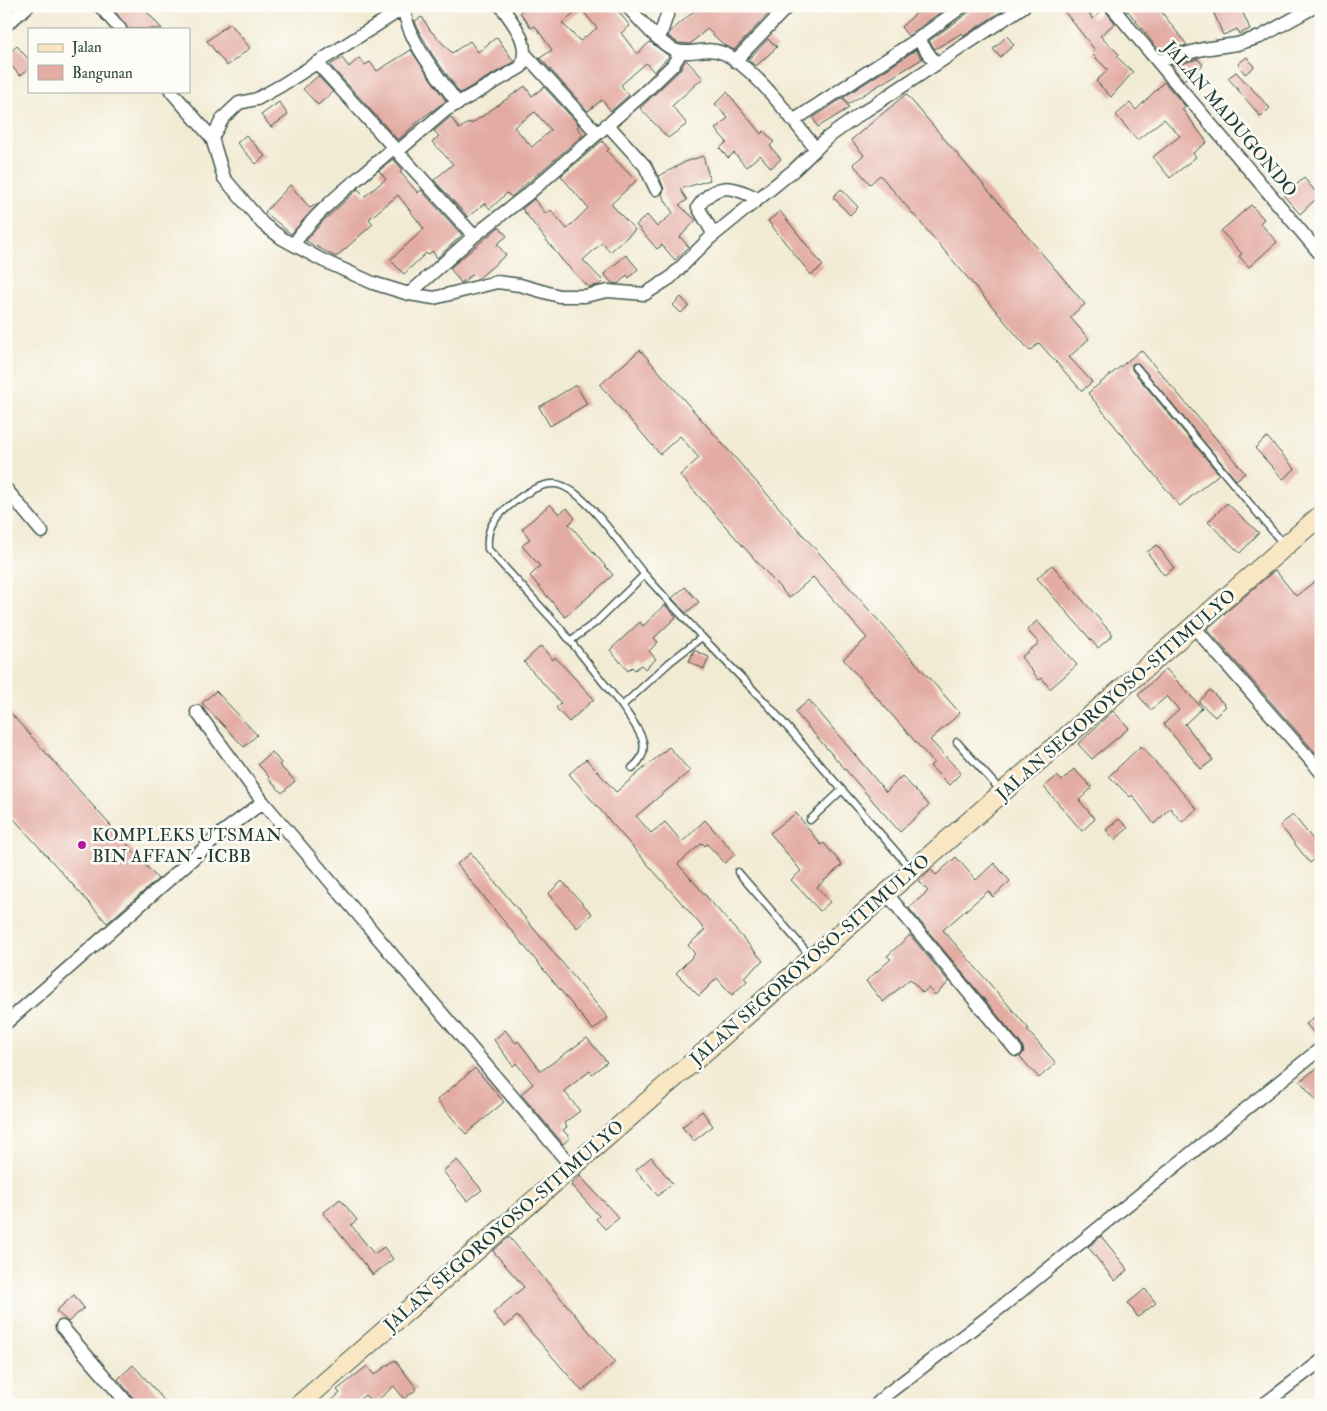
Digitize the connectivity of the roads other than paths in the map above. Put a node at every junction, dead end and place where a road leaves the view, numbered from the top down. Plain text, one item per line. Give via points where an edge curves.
1 (28, 6) edge
2 (100, 6) edge
3 (501, 6) edge
4 (627, 6) edge
5 (670, 6) edge
6 (788, 6) edge
7 (963, 6) edge
8 (1024, 6) edge
9 (1111, 6) edge
10 (1316, 6) edge
11 (405, 8) edge
12 (6, 25) edge
13 (119, 28) edge
14 (658, 38) junction
15 (918, 39) junction
16 (681, 52) junction
17 (526, 55) junction
18 (735, 61) junction
19 (1158, 61) junction
20 (318, 64) junction
21 (936, 64) junction
22 (172, 92) edge
23 (458, 104) junction
24 (793, 121) junction
25 (602, 129) junction
26 (212, 138) junction
27 (396, 149) junction
28 (816, 149) junction
29 (656, 188) dead end
30 (758, 199) junction
31 (714, 235) junction
32 (474, 236) junction
33 (294, 244) junction
34 (1321, 255) edge
35 (409, 294) junction
36 (1136, 367) dead end
37 (6, 490) edge
38 (1321, 515) edge
39 (42, 532) dead end
40 (1286, 547) junction
41 (644, 575) junction
42 (1194, 627) junction
43 (702, 637) junction
44 (570, 641) junction
45 (622, 706) junction
46 (197, 712) dead end
47 (957, 742) dead end
48 (632, 768) dead end
49 (1321, 772) edge
50 (842, 790) junction
51 (1002, 793) junction
52 (263, 802) junction
53 (810, 820) dead end
54 (912, 871) junction
55 (738, 872) dead end
56 (887, 894) junction
57 (812, 959) junction
58 (6, 1023) edge
59 (1321, 1048) edge
60 (1016, 1050) dead end
61 (572, 1167) junction
62 (62, 1327) dead end
63 (1321, 1361) edge
64 (129, 1405) edge
65 (299, 1405) edge
66 (876, 1405) edge
67 (1263, 1405) edge

1 - 12 street
2 - 13 street
3 - 17 street via 521,36
4 - 14 street
5 - 14 street
6 - 18 street
7 - 15 street
8 - 21 street
9 - 19 street, JALAN MADUGONDO
10 - 19 street via 1260,37
11 - 20 street
11 - 23 street via 406,22 414,38
14 - 16 street
15 - 21 street
15 - 24 street
16 - 18 street via 703,49 724,53
16 - 25 street via 672,66 644,94
17 - 23 street via 521,67
17 - 25 street
18 - 24 street
19 - 34 street, JALAN MADUGONDO
20 - 26 street via 256,98 239,103 223,118
20 - 27 street
21 - 28 street via 862,113
22 - 26 street
23 - 27 street
24 - 28 street
25 - 29 street via 645,166
25 - 32 street
26 - 33 street via 224,178 263,224
27 - 32 street
27 - 33 street via 340,193 304,228
28 - 30 street
30 - 31 street
30 - 31 street via 729,187 705,198 698,207
31 - 35 street via 670,278 645,294 608,291 585,296 558,296 497,282 434,298
32 - 35 street
33 - 35 street via 373,283
36 - 40 lane
37 - 39 street
38 - 40 main road, JALAN SEGOROYOSO-SITIMULYO
40 - 42 main road, JALAN SEGOROYOSO-SITIMULYO
41 - 43 lane
41 - 44 lane via 596,622
41 - 44 lane via 589,506 566,487 555,484 542,486 514,502 496,518 487,533 488,549
42 - 49 street
42 - 51 main road, JALAN SEGOROYOSO-SITIMULYO
43 - 45 lane
43 - 50 lane via 768,705
44 - 45 lane
45 - 48 lane via 642,740 644,753 641,761
46 - 52 street
47 - 51 lane
50 - 53 lane
50 - 54 lane
51 - 54 main road, JALAN SEGOROYOSO-SITIMULYO
52 - 58 street via 223,832
52 - 61 street
54 - 56 main road, JALAN SEGOROYOSO-SITIMULYO
55 - 57 lane
56 - 57 main road, JALAN SEGOROYOSO-SITIMULYO
56 - 60 street
57 - 61 main road, JALAN SEGOROYOSO-SITIMULYO
59 - 66 street
61 - 65 main road, JALAN SEGOROYOSO-SITIMULYO
62 - 64 street
63 - 67 street

